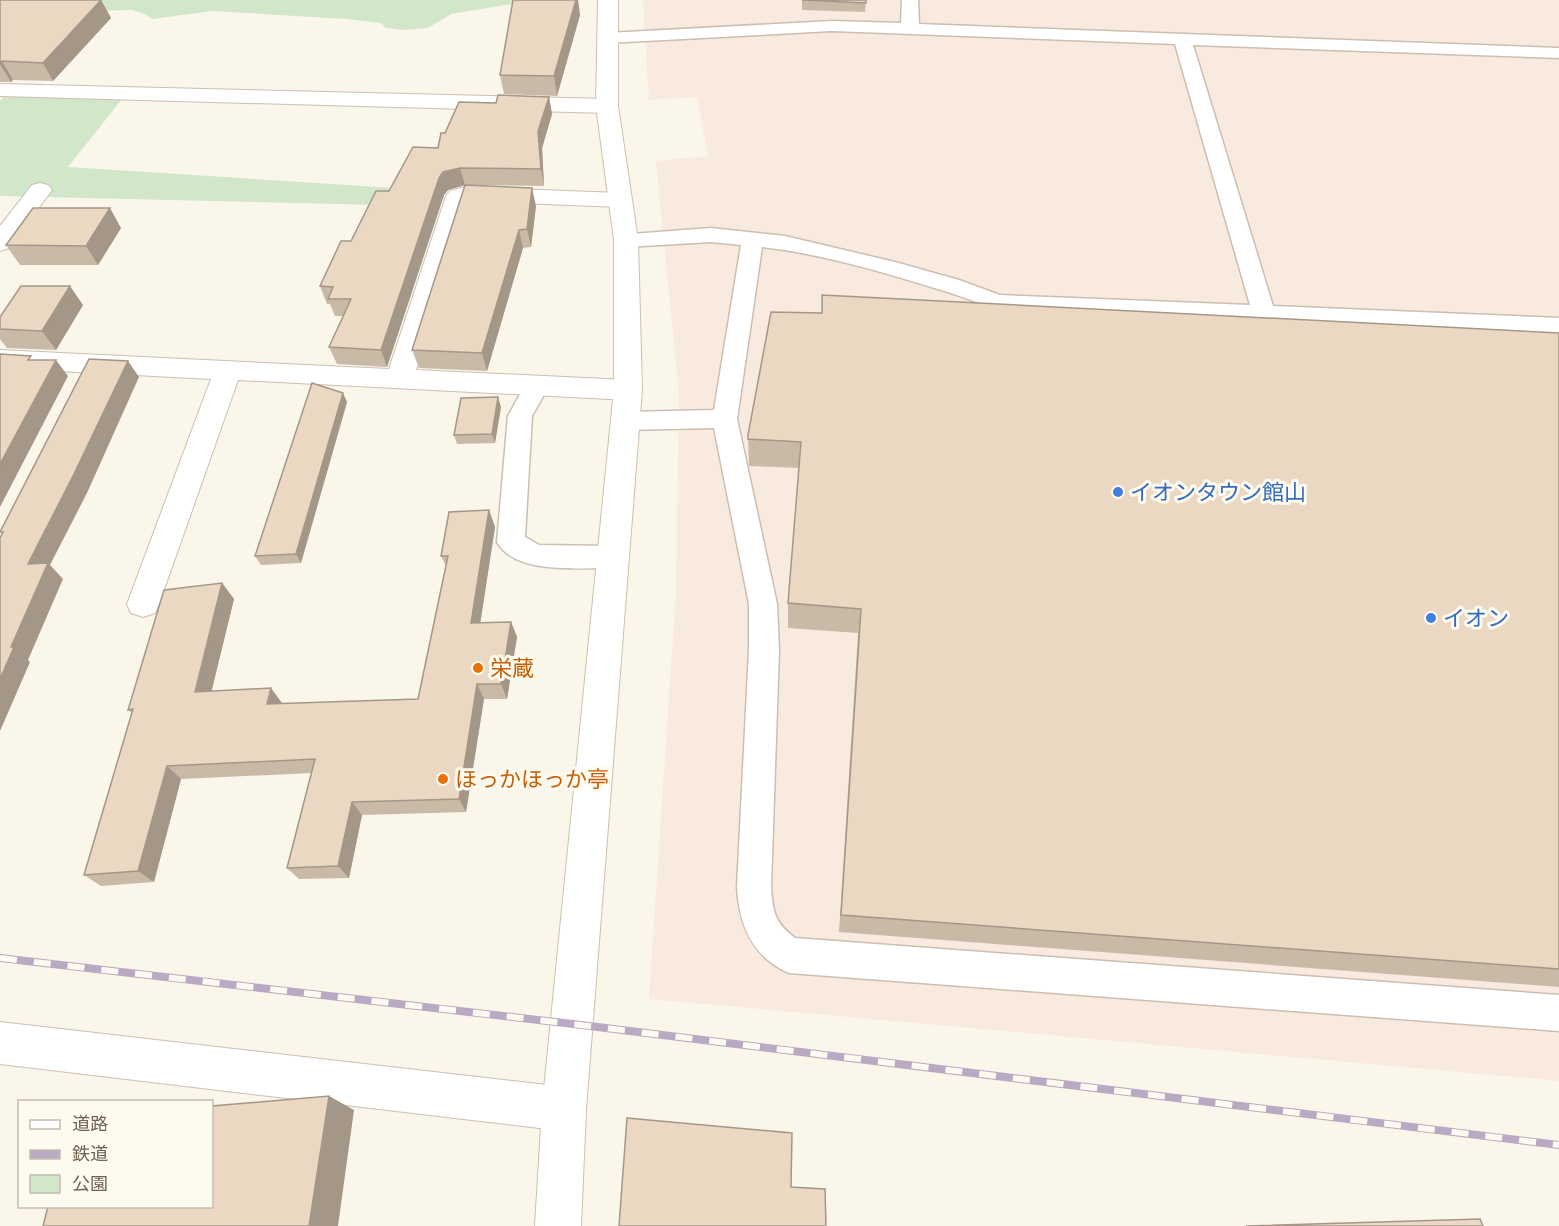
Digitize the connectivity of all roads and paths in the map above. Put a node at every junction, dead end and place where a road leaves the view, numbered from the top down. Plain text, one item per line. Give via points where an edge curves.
1 (608, 0) edge
2 (910, 0) edge
3 (910, 29) junction
4 (608, 38) junction
5 (1182, 39) junction
6 (1559, 53) edge
7 (0, 90) edge
8 (607, 106) junction
9 (40, 190) dead end
10 (620, 200) junction
11 (626, 240) junction
12 (752, 240) junction
13 (0, 243) edge
14 (1264, 314) junction
15 (1559, 326) edge
16 (7, 359) edge
17 (228, 370) junction
18 (399, 379) junction
19 (537, 386) junction
20 (0, 387) edge
21 (626, 406) junction
22 (725, 419) junction
23 (614, 557) junction
24 (143, 604) dead end
25 (1559, 1013) edge
26 (0, 1043) edge
27 (564, 1109) junction
28 (558, 1226) edge

1 - 4 street
2 - 3 lane
3 - 4 lane via 832,26
3 - 5 lane
4 - 8 street
5 - 6 lane
5 - 14 lane
7 - 8 street
8 - 10 street
9 - 13 street
10 - 11 street
10 - 18 street via 458,196
11 - 12 lane via 711,235
11 - 21 street
12 - 14 lane via 804,247 887,267 998,302
12 - 22 lane
14 - 15 lane via 1335,316 1400,333 1481,336 1501,323
16 - 17 street via 86,374
16 - 20 street
17 - 18 street
17 - 24 street
18 - 19 street
19 - 21 street
19 - 23 lane via 520,416 511,542 535,556
21 - 22 lane
21 - 23 street
22 - 25 lane via 763,604 756,918 770,941 789,955
23 - 27 street
26 - 27 street
27 - 28 street

